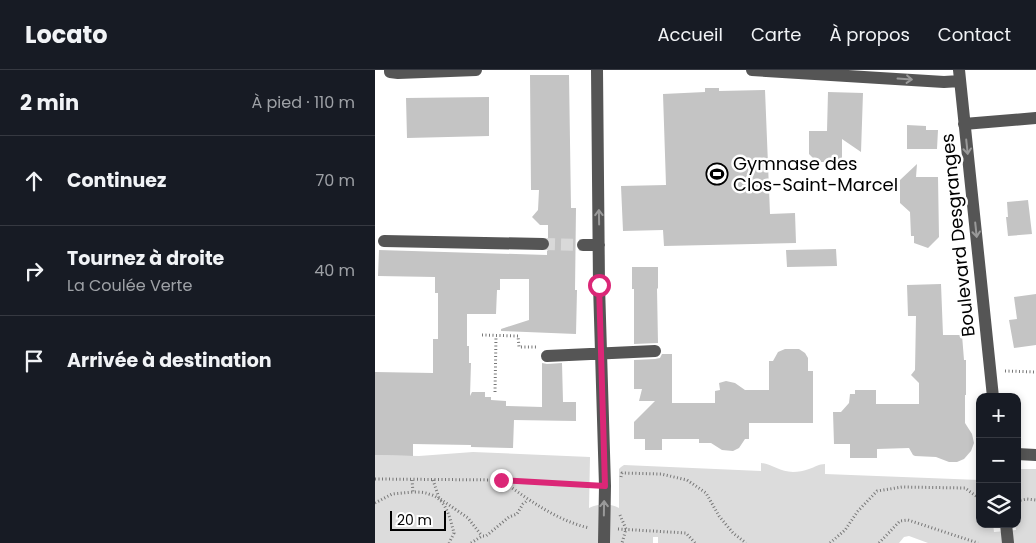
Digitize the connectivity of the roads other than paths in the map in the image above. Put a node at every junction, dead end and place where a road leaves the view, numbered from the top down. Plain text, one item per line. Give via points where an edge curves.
1 (390, 70) edge
2 (476, 70) edge
3 (597, 70) edge
4 (752, 70) edge
5 (959, 76) edge
6 (1036, 118) edge
7 (964, 124) junction
8 (384, 241) dead end
9 (543, 244) tunnel mouth
10 (599, 244) junction
11 (583, 245) tunnel mouth
12 (655, 351) dead end
13 (601, 353) junction
14 (547, 356) dead end
15 (993, 393) edge
16 (1021, 454) edge
17 (1036, 454) edge
18 (1006, 528) edge
19 (604, 543) edge
20 (1008, 543) edge

1 - 2 street via 398,73
10 -> 3 street
4 -> 5 street via 934,81
5 - 7 street, Boulevard Desgranges
6 - 7 street
7 -> 15 street, Boulevard Desgranges
8 - 9 street
10 - 11 street
10 - 13 street
12 - 13 street
13 - 14 street
19 -> 13 street
16 - 17 street
18 - 20 street

